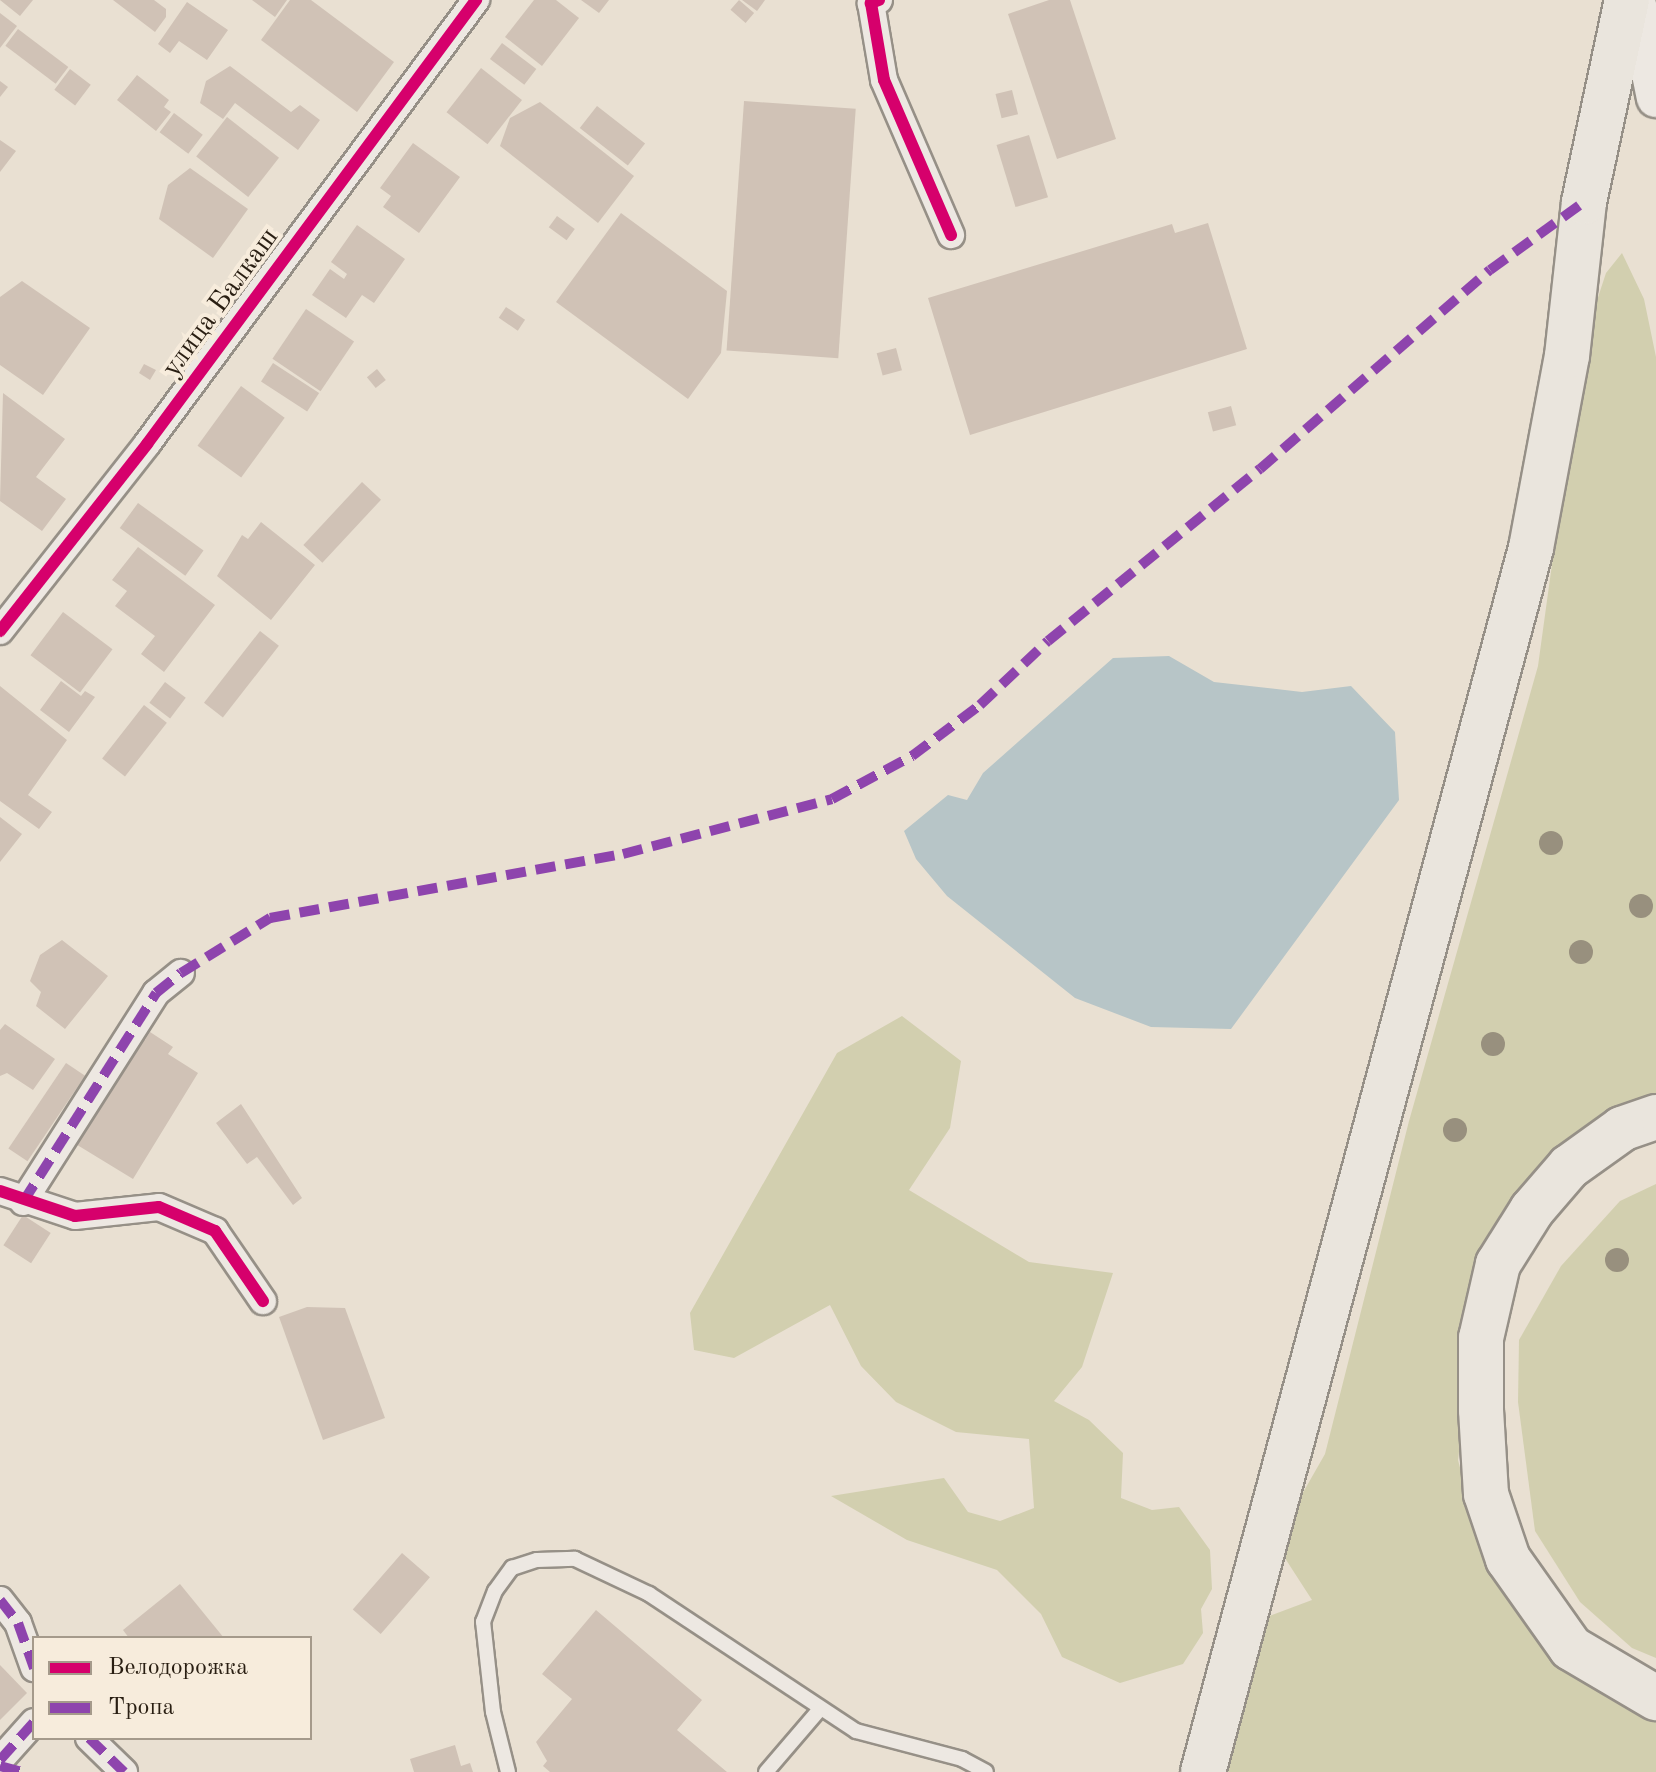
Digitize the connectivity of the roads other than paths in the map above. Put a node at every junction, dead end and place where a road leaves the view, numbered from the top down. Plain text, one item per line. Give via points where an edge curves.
1 (476, 0) edge
2 (879, 0) edge
3 (1627, 0) edge
4 (1636, 0) edge
5 (1656, 98) edge
6 (951, 235) dead end
7 (0, 631) edge
8 (181, 973) dead end
9 (1656, 1117) edge
10 (11, 1196) edge
11 (263, 1301) dead end
12 (0, 1600) edge
13 (32, 1662) edge
14 (1656, 1698) edge
15 (820, 1709) junction
16 (32, 1724) edge
17 (91, 1740) edge
18 (0, 1763) edge
19 (23, 1772) edge
20 (124, 1772) edge
21 (508, 1772) edge
22 (766, 1772) edge
23 (986, 1772) edge
24 (1203, 1772) edge

1 - 7 street, улица Балкаш via 147,444
2 - 6 street via 871,3 884,80
3 - 24 highway via 1584,202 1567,356 1531,548
4 - 5 main road
8 - 10 street via 156,993
9 - 14 highway via 1622,1129 1569,1167 1532,1210 1498,1264 1481,1338 1481,1410 1486,1494 1508,1559 1571,1648
10 - 11 street via 75,1216 159,1207 215,1231
12 - 13 street via 18,1623
15 - 21 lane via 649,1594 575,1559 537,1560 512,1568 495,1591 483,1622 493,1712
15 - 22 lane
15 - 23 lane via 856,1731 962,1759
16 - 18 street
17 - 20 street
18 - 19 street

